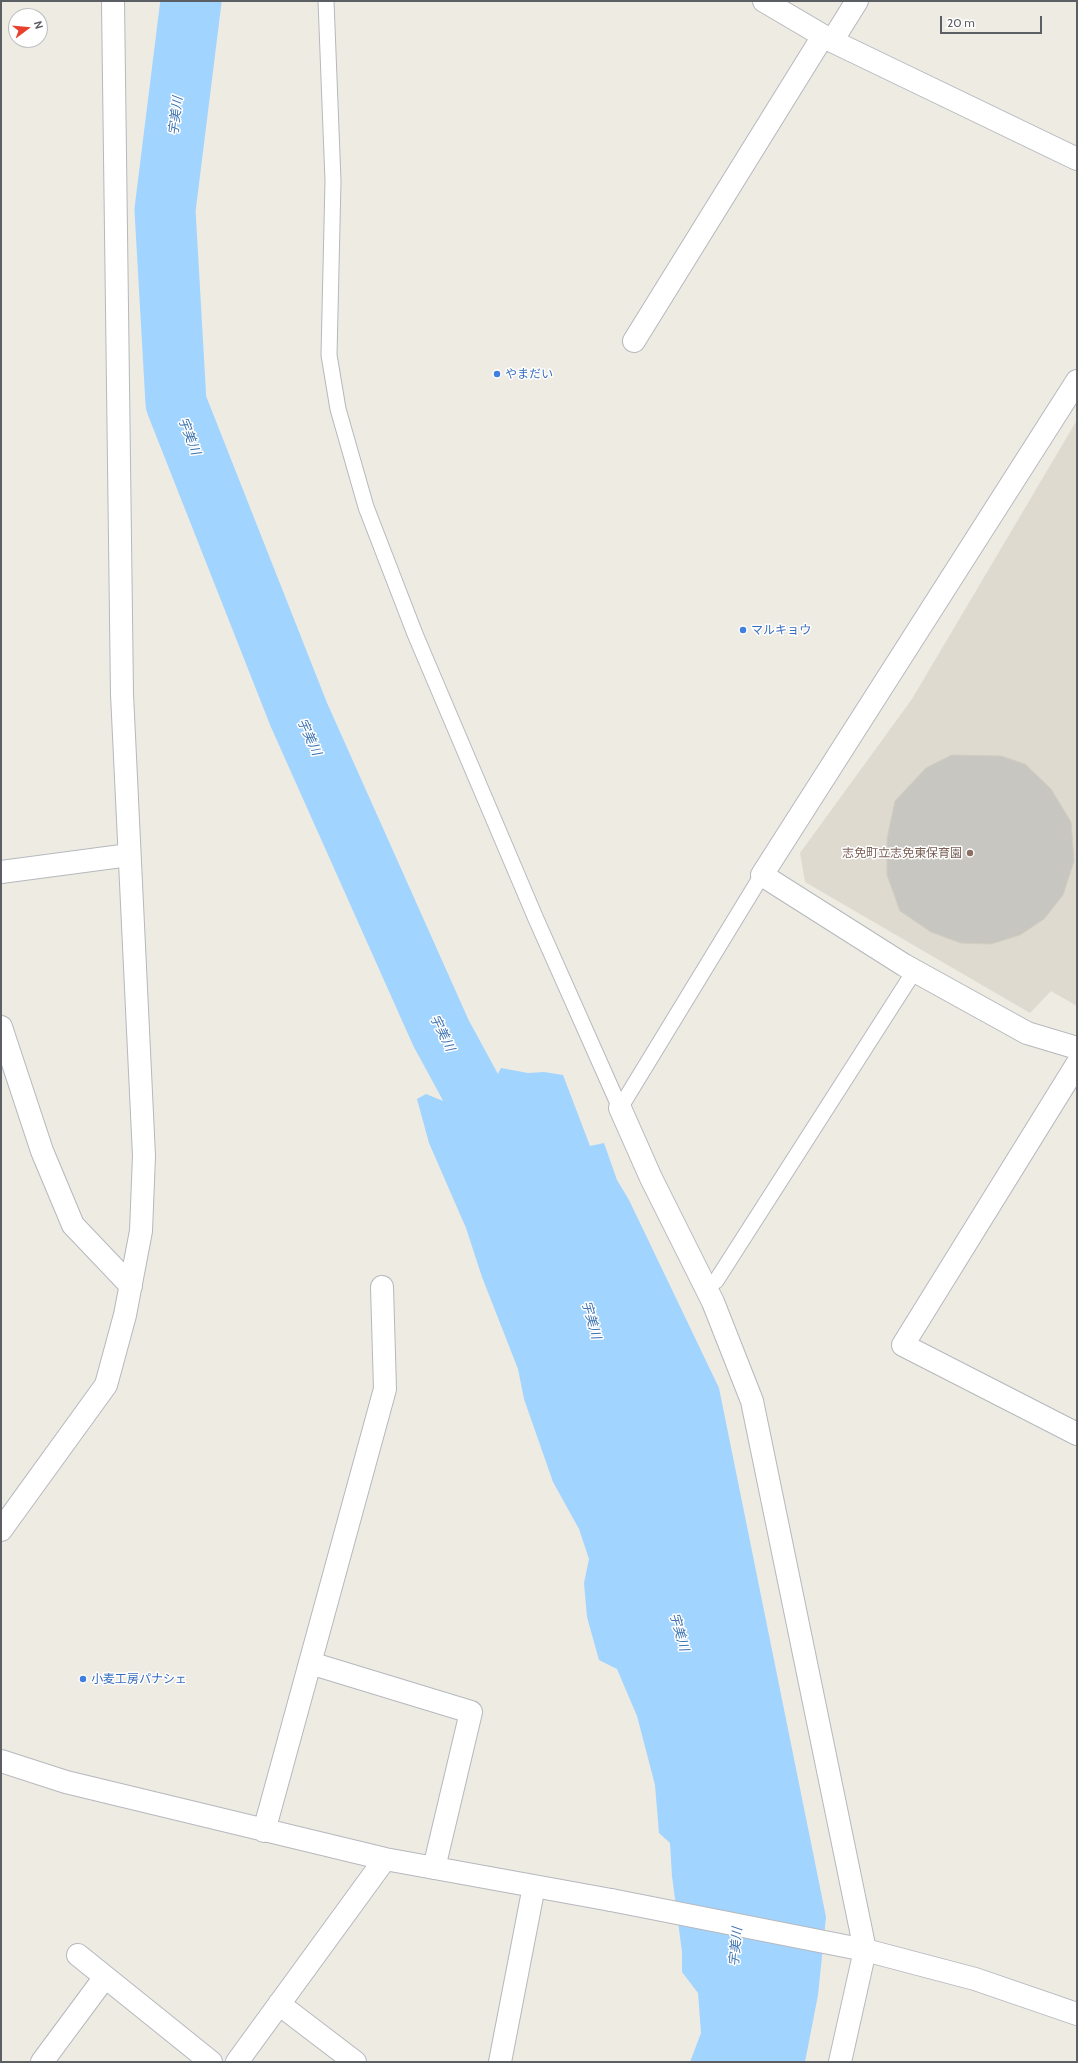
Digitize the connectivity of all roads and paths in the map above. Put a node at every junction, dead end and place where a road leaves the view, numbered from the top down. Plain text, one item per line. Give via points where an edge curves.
1 (112, 1) edge
2 (326, 1) edge
3 (764, 1) edge
4 (857, 1) edge
5 (827, 39) junction
6 (1077, 159) edge
7 (634, 341) dead end
8 (1077, 381) edge
9 (129, 855) junction
10 (1, 872) edge
11 (762, 875) junction
12 (915, 970) junction
13 (1, 1026) edge
14 (1077, 1048) edge
15 (1077, 1064) edge
16 (620, 1108) junction
17 (130, 1286) junction
18 (705, 1286) junction
19 (382, 1287) dead end
20 (1077, 1434) edge
21 (1, 1530) edge
22 (310, 1663) junction
23 (1, 1761) edge
24 (264, 1830) junction
25 (385, 1859) junction
26 (434, 1868) junction
27 (534, 1886) junction
28 (865, 1950) junction
29 (78, 1955) dead end
30 (105, 1977) junction
31 (279, 2004) junction
32 (1077, 2014) edge
33 (42, 2062) edge
34 (211, 2062) edge
35 (236, 2062) edge
36 (355, 2062) edge
37 (500, 2062) edge
38 (840, 2062) edge

1 - 9 street via 122,694
2 - 16 lane via 333,181 330,355 338,409 366,507 415,634 536,919
3 - 5 street
4 - 5 street
5 - 6 street
5 - 7 street
8 - 11 street
9 - 10 street
9 - 17 street via 144,1156 141,1231
11 - 12 street
11 - 16 lane
12 - 14 street via 1027,1033
12 - 18 lane via 716,1281
13 - 17 street via 42,1151 73,1225
15 - 20 street via 903,1345
16 - 18 street via 651,1178
17 - 21 street via 106,1385
18 - 28 street via 752,1401
19 - 22 street via 385,1389
22 - 24 street
22 - 26 street via 472,1712
23 - 24 street via 66,1782
24 - 25 street
25 - 26 street
25 - 31 street
26 - 27 street
27 - 28 street
27 - 37 street
28 - 32 street via 975,1979
28 - 38 street
29 - 30 street
30 - 33 street
30 - 34 street
31 - 35 street
31 - 36 street

